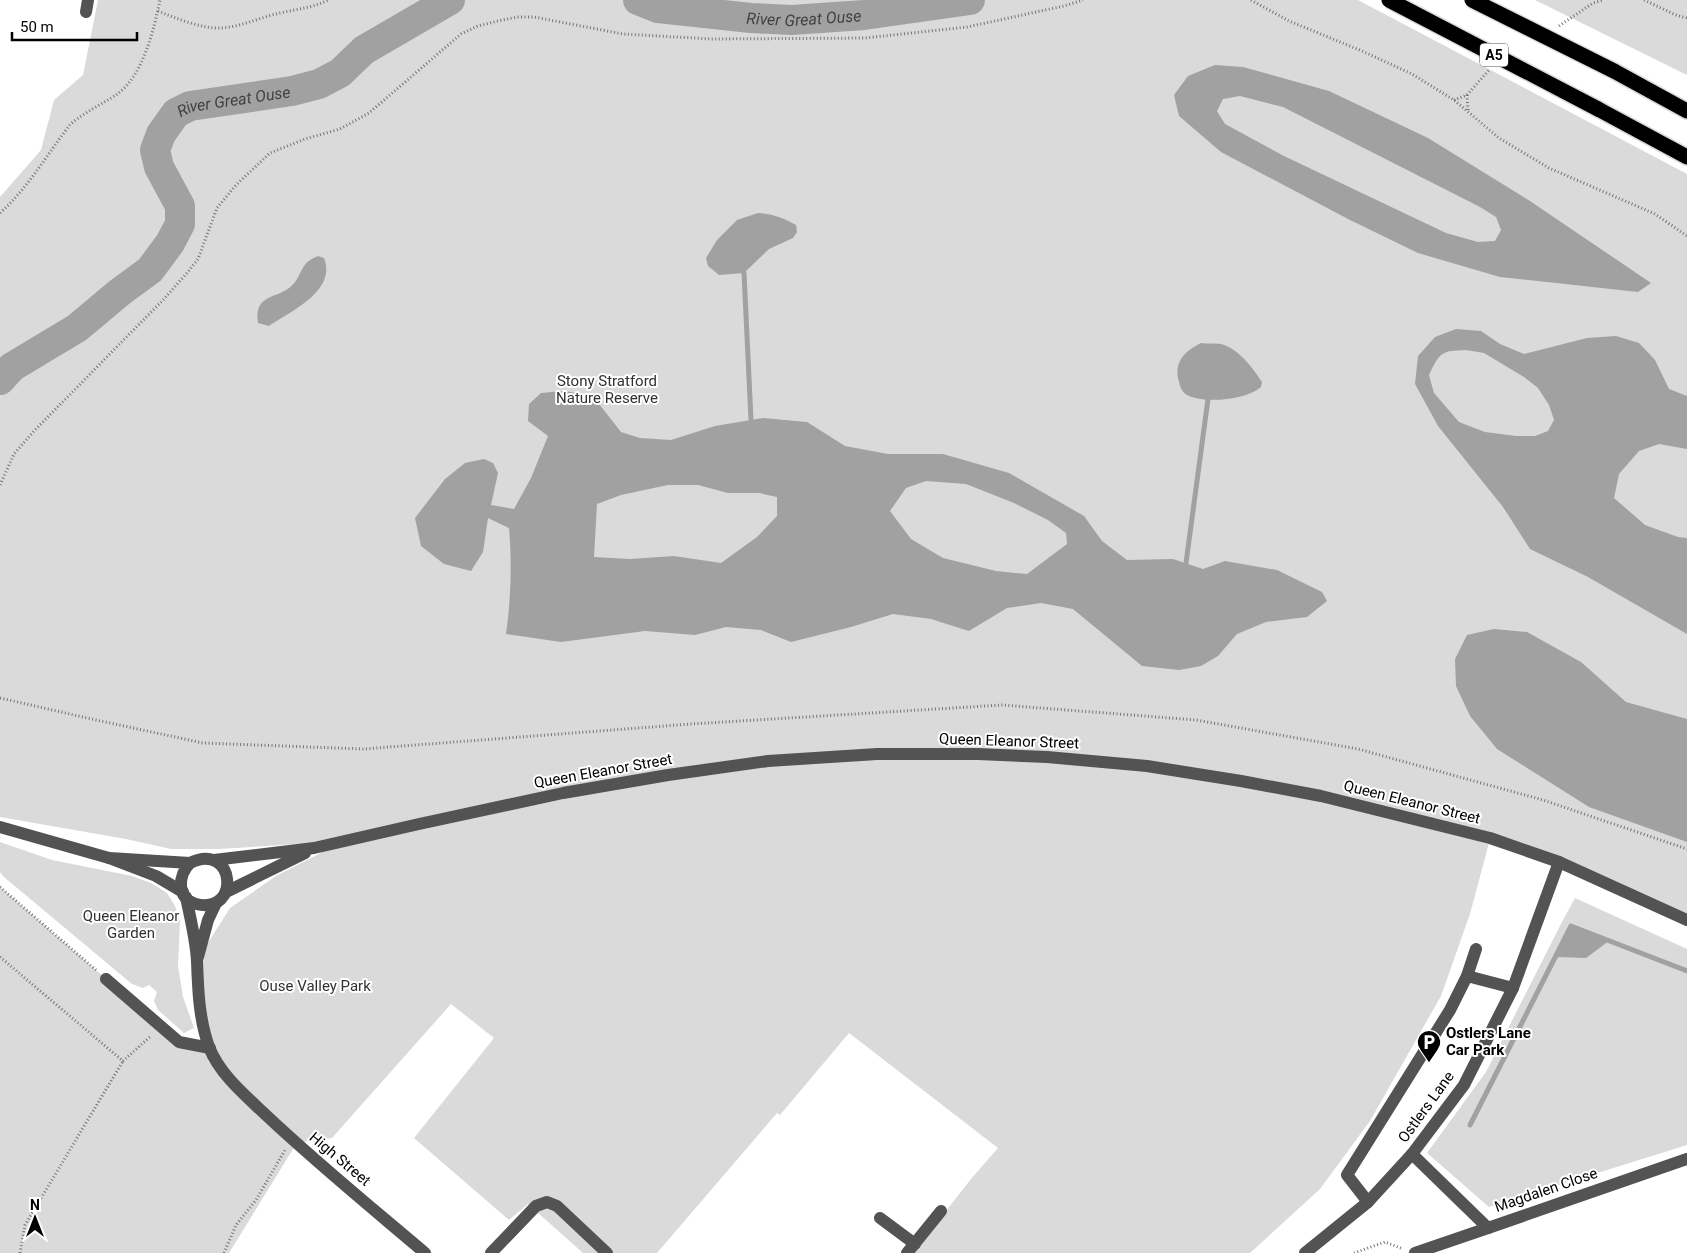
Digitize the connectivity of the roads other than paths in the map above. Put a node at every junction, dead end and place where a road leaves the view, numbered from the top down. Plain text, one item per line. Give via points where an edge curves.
1 (1389, 0) edge
2 (1472, 0) edge
3 (1687, 111) edge
4 (1687, 157) edge
5 (0, 827) edge
6 (314, 848) junction
7 (110, 858) junction
8 (214, 860) junction
9 (1559, 862) junction
10 (190, 863) junction
11 (226, 892) junction
12 (184, 894) junction
13 (216, 903) junction
14 (1687, 920) edge
15 (1476, 949) dead end
16 (197, 960) junction
17 (1467, 976) junction
18 (106, 979) road end
19 (1513, 988) junction
20 (210, 1048) junction
21 (1412, 1154) junction
22 (1687, 1159) edge
23 (1368, 1202) junction
24 (941, 1211) dead end
25 (880, 1218) dead end
26 (1488, 1228) junction
27 (911, 1249) edge
28 (1410, 1252) edge
29 (425, 1253) edge
30 (491, 1253) edge
31 (608, 1253) edge
32 (1305, 1253) edge

1 - 4 highway, A5, bridge
2 - 3 highway, bridge
5 - 7 street
6 - 8 street, Queen Eleanor Street
6 - 9 street, Queen Eleanor Street via 563,793 668,775 768,761 877,754 978,754 1147,766 1241,780 1321,796 1490,838
6 - 11 street, Queen Eleanor Street
7 - 10 street
7 - 12 street via 156,876
8 - 10 street via 198,859
8 - 11 street via 228,877
9 - 14 street, Queen Eleanor Street
9 - 19 street, Ostlers Lane
10 - 12 street via 181,876
11 - 13 street
12 - 13 street via 194,904
12 - 16 street
13 - 16 street
15 - 17 street
16 - 20 street, High Street via 201,1018
17 - 19 street
17 - 23 street via 1450,1010 1347,1175
18 - 20 street via 179,1042
19 - 21 street, Ostlers Lane via 1464,1084
20 - 29 street, High Street via 237,1087
21 - 23 street, Ostlers Lane
21 - 26 street, Magdalen Close
22 - 26 street, Magdalen Close
23 - 32 street, Ostlers Lane
24 - 27 street
25 - 27 street
26 - 28 street
30 - 31 street via 536,1206 547,1202 557,1206

